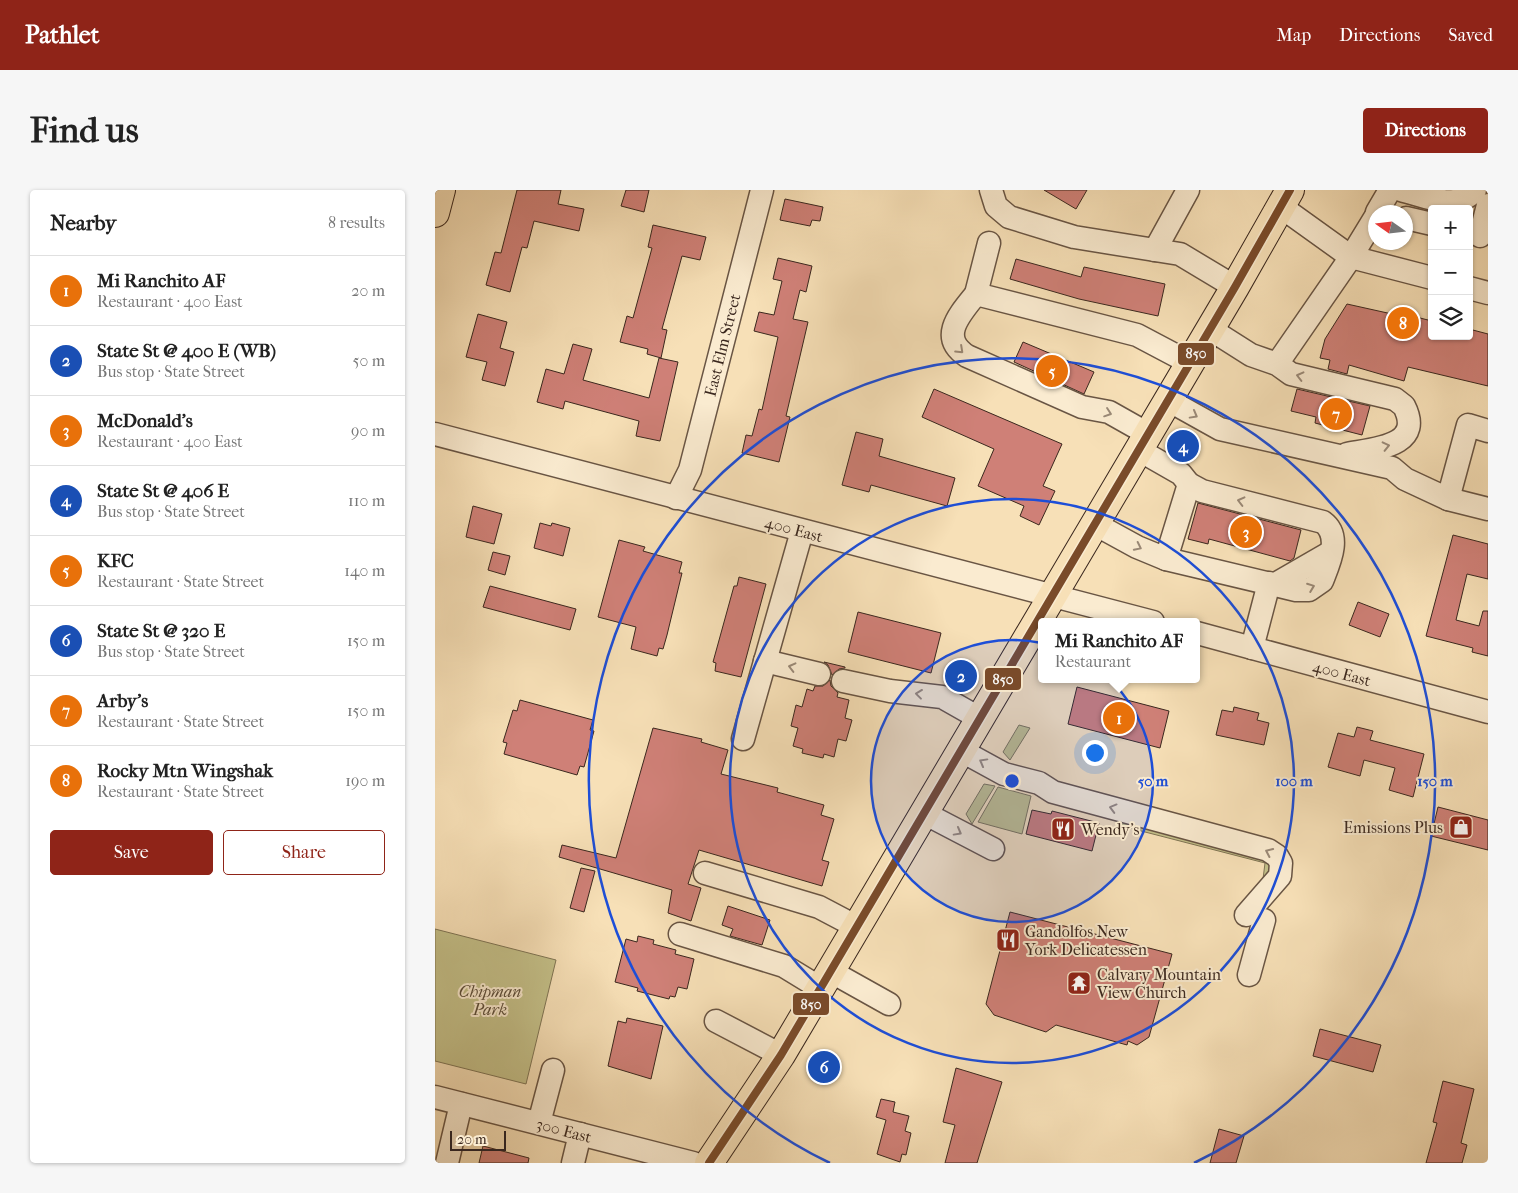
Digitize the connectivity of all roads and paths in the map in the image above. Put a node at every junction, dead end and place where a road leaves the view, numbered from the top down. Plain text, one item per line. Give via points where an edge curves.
1 (441, 190) edge
2 (762, 190) edge
3 (991, 190) edge
4 (1188, 190) edge
5 (1390, 190) edge
6 (1401, 190) edge
7 (1475, 190) edge
8 (1285, 198) edge
9 (1383, 205) edge
10 (1488, 205) edge
11 (435, 213) edge
12 (1413, 220) edge
13 (1428, 223) edge
14 (1368, 230) edge
15 (1479, 236) edge
16 (989, 243) dead end
17 (1155, 250) junction
18 (1351, 257) junction
19 (1428, 277) edge
20 (1235, 287) junction
21 (1473, 289) edge
22 (1488, 293) edge
23 (976, 294) junction
24 (1210, 329) junction
25 (1190, 363) junction
26 (1277, 364) junction
27 (1168, 400) junction
28 (1488, 431) edge
29 (435, 434) edge
30 (1144, 442) junction
31 (1339, 456) junction
32 (1189, 484) junction
33 (676, 498) junction
34 (1448, 499) junction
35 (1488, 509) edge
36 (1095, 524) junction
37 (802, 531) junction
38 (1166, 560) junction
39 (1271, 584) junction
40 (1052, 596) junction
41 (1039, 618) edge
42 (1137, 618) edge
43 (1038, 619) edge
44 (1200, 635) edge
45 (1251, 648) junction
46 (765, 661) junction
47 (819, 674) dead end
48 (843, 681) dead end
49 (1488, 712) edge
50 (979, 718) junction
51 (743, 739) dead end
52 (961, 750) junction
53 (924, 813) junction
54 (993, 849) dead end
55 (705, 873) dead end
56 (857, 927) junction
57 (680, 934) dead end
58 (1249, 975) dead end
59 (825, 980) junction
60 (889, 1004) dead end
61 (716, 1021) dead end
62 (781, 1055) junction
63 (553, 1070) dead end
64 (435, 1097) edge
65 (461, 1104) junction
66 (539, 1123) junction
67 (580, 1134) junction
68 (447, 1163) edge
69 (573, 1163) edge
70 (693, 1163) edge
71 (709, 1163) edge

1 - 11 main road
2 - 33 street, East Elm Street via 690,470
3 - 17 street via 996,206 1009,217 1074,237
4 - 17 street
5 - 9 street
6 - 7 street via 1449,203
8 - 18 street
8 - 20 main road
10 - 15 street
12 - 13 street
14 - 18 street
16 - 23 street
17 - 20 street via 1180,254
18 - 19 street
18 - 26 street
20 - 24 main road
21 - 22 street
23 - 25 street via 1137,335
23 -> 30 street via 961,312 953,331 956,349 1082,407 1109,412
24 - 25 main road
24 - 26 street via 1251,355
25 - 27 main road
31 -> 26 street via 1399,442 1408,426 1404,406 1395,399 1291,374
27 - 30 main road
27 -> 31 street via 1220,429
28 - 34 street via 1468,425
29 - 33 street, 400 East
30 - 32 street
30 - 36 main road
31 - 34 street via 1392,468 1405,479
32 - 38 street
39 -> 32 street via 1302,590 1315,588 1322,581 1331,552 1332,531 1323,522 1202,491
33 - 37 street, 400 East
34 - 35 street
36 -> 38 street
36 - 40 main road
37 - 40 street, 400 East
37 - 46 street
38 - 39 street
39 - 45 street
40 - 41 main road
40 - 42 street, 400 East
43 - 50 main road
44 - 45 street, 400 East
45 - 49 street, 400 East
47 -> 46 street
46 - 51 street
50 -> 48 street via 942,697
50 - 52 main road
52 - 53 main road
58 -> 52 street via 1255,918 1265,890 1280,876 1281,863 1277,856 1268,850 1053,792 1039,783 1004,774
53 -> 54 street
53 - 56 main road
55 - 56 street via 819,907
56 - 59 main road
57 - 59 street
59 - 60 street
59 - 62 main road
61 - 62 street
62 - 71 main road
63 - 66 street
64 - 65 street, 300 East
65 - 66 street, 300 East
65 - 68 street
66 - 67 street, 300 East
67 - 69 street
67 - 70 street, 300 East

